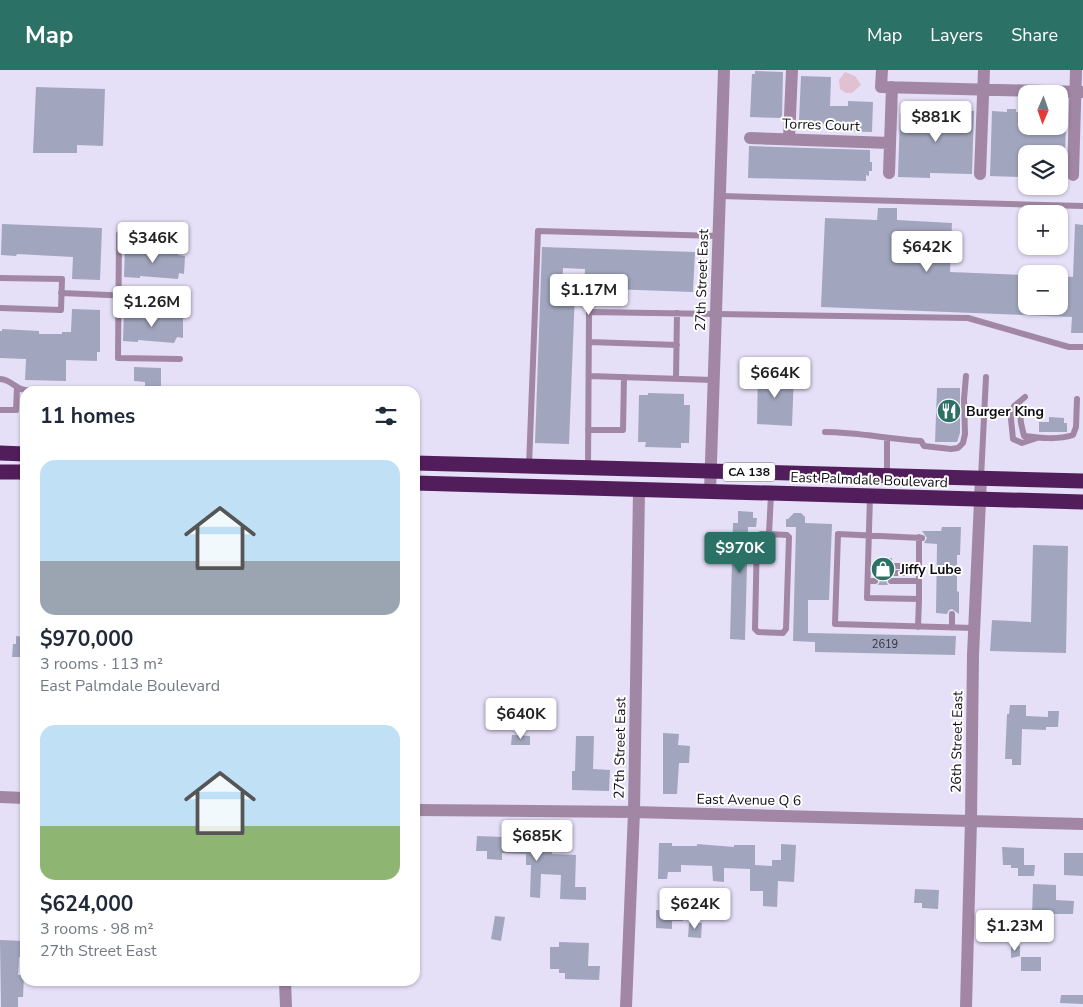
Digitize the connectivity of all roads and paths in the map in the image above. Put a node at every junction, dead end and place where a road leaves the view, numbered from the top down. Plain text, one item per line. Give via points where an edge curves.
1 (724, 70) edge
2 (792, 70) edge
3 (882, 70) edge
4 (984, 70) edge
5 (1076, 70) edge
6 (887, 87) junction
7 (983, 90) junction
8 (1079, 92) edge
9 (750, 138) dead end
10 (789, 139) junction
11 (890, 142) junction
12 (889, 173) dead end
13 (980, 174) dead end
14 (1073, 175) dead end
15 (720, 196) junction
16 (1083, 206) edge
17 (181, 235) dead end
18 (718, 236) junction
19 (0, 278) edge
20 (62, 293) junction
21 (119, 295) junction
22 (181, 298) dead end
23 (0, 308) edge
24 (678, 313) junction
25 (716, 314) junction
26 (589, 342) junction
27 (677, 345) junction
28 (1083, 347) edge
29 (180, 359) dead end
30 (589, 376) junction
31 (966, 376) dead end
32 (624, 377) junction
33 (986, 377) dead end
34 (0, 378) edge
35 (676, 378) junction
36 (713, 380) junction
37 (17, 387) junction
38 (20, 388) edge
39 (1076, 399) dead end
40 (0, 410) edge
41 (588, 430) junction
42 (825, 432) dead end
43 (888, 438) junction
44 (1038, 438) junction
45 (0, 453) edge
46 (20, 454) edge
47 (420, 463) edge
48 (529, 466) junction
49 (588, 467) junction
50 (710, 471) junction
51 (0, 472) edge
52 (20, 472) edge
53 (887, 475) junction
54 (981, 478) junction
55 (1083, 480) edge
56 (420, 483) edge
57 (639, 490) junction
58 (710, 492) junction
59 (771, 494) junction
60 (870, 496) junction
61 (980, 499) junction
62 (1083, 502) edge
63 (769, 534) junction
64 (869, 536) junction
65 (892, 570) dead end
66 (919, 570) junction
67 (868, 581) junction
68 (875, 581) dead end
69 (891, 581) dead end
70 (919, 581) junction
71 (919, 599) junction
72 (952, 614) dead end
73 (918, 627) junction
74 (952, 628) junction
75 (974, 628) junction
76 (0, 797) edge
77 (20, 798) edge
78 (420, 810) edge
79 (634, 812) junction
80 (971, 820) junction
81 (1083, 824) edge
82 (285, 986) edge
83 (286, 1007) edge
84 (626, 1007) edge
85 (966, 1007) edge

1 - 15 street, 27th Street East
2 - 10 street
3 - 6 street
4 - 7 street
5 - 8 street
6 - 7 street
6 - 11 street
7 - 8 street
7 - 13 street
8 - 14 street
9 - 10 street, Torres Court
10 - 11 street, Torres Court
11 - 12 street
15 - 16 lane
15 - 18 street, 27th Street East
17 - 21 lane via 119,234
18 - 25 street, 27th Street East
18 - 48 lane via 538,231
19 - 20 lane via 62,279
20 - 21 lane
20 - 23 lane via 61,310
21 - 22 lane
21 - 29 lane via 118,358
24 - 25 lane
24 - 26 lane via 589,312
24 - 27 lane
25 - 28 lane via 968,318 1069,347
25 - 36 street, 27th Street East
26 - 27 lane
26 - 30 lane
27 - 35 lane
30 - 32 lane
30 - 41 lane
31 - 43 lane via 965,434 958,448 924,446 921,441
32 - 35 lane
32 - 41 lane via 623,430
33 - 54 lane
34 - 37 lane
35 - 36 lane
36 - 50 street, 27th Street East
37 - 38 lane
37 - 40 lane via 16,410
39 - 44 lane via 1073,435
41 - 49 lane
42 - 43 lane via 856,432
43 - 53 lane
44 - 44 lane via 1024,436 1022,400 1014,406 1011,419 1013,439 1022,443
45 - 46 highway
47 - 48 highway, East Palmdale Boulevard / CA 138
48 - 49 highway, East Palmdale Boulevard / CA 138
49 - 50 highway, East Palmdale Boulevard / CA 138
50 - 53 highway, East Palmdale Boulevard / CA 138
50 - 58 street, 27th Street East
51 - 52 highway
53 - 54 highway, East Palmdale Boulevard / CA 138
54 - 55 highway, East Palmdale Boulevard / CA 138
54 - 61 street, 26th Street East
56 - 57 highway, East Palmdale Boulevard / CA 138
57 - 58 highway, East Palmdale Boulevard / CA 138
57 - 79 street, 27th Street East
58 - 59 highway, East Palmdale Boulevard / CA 138
59 - 60 highway, East Palmdale Boulevard / CA 138
59 - 63 lane
60 - 61 highway, East Palmdale Boulevard / CA 138
60 - 64 lane
61 - 62 highway, East Palmdale Boulevard / CA 138
61 - 75 street, 26th Street East
63 - 63 lane via 757,536 755,629 758,632 783,633 786,629 789,537 786,534
64 - 66 lane via 921,538
64 - 67 lane via 872,569
64 - 73 lane via 838,534 835,624
65 - 66 lane
66 - 70 lane
67 - 68 lane
67 - 71 lane via 867,598
69 - 70 lane
70 - 71 lane
71 - 73 lane
72 - 74 lane
73 - 74 lane
74 - 75 lane
75 - 80 street, 26th Street East
76 - 77 street
78 - 79 street, East Avenue Q 6
79 - 80 street, East Avenue Q 6
79 - 84 street, 27th Street East
80 - 81 street, East Avenue Q 6
80 - 85 street, 26th Street East
82 - 83 street

